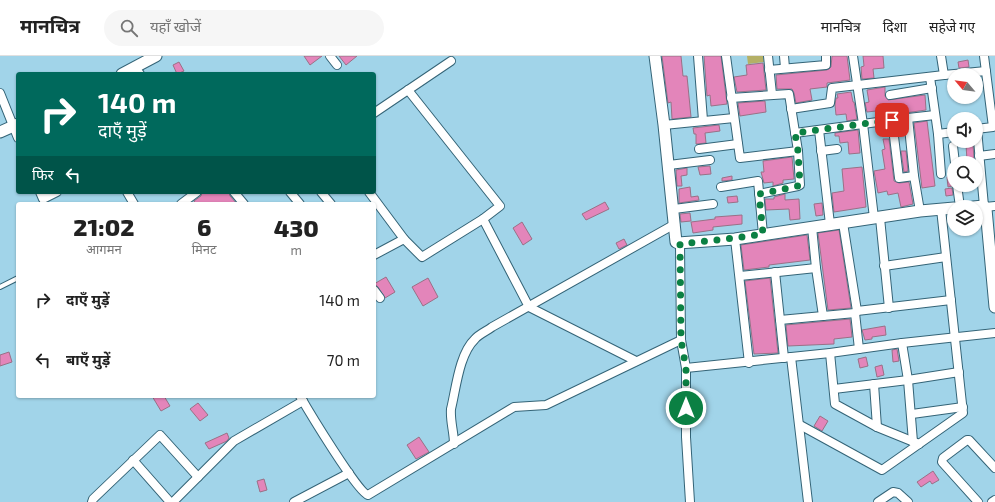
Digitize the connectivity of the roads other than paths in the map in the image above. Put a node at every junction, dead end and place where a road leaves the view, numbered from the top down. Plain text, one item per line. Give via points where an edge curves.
1 (156, 56) edge
2 (330, 56) edge
3 (655, 56) edge
4 (698, 56) edge
5 (726, 56) edge
6 (768, 56) edge
7 (784, 56) edge
8 (826, 56) edge
9 (854, 56) edge
10 (941, 56) edge
11 (984, 56) edge
12 (451, 61) dead end
13 (337, 65) dead end
14 (785, 68) junction
15 (769, 70) junction
16 (138, 71) edge
17 (986, 71) junction
18 (944, 75) junction
19 (930, 77) junction
20 (857, 85) junction
21 (992, 86) edge
22 (932, 88) junction
23 (408, 90) junction
24 (772, 94) junction
25 (890, 95) dead end
26 (1, 96) edge
27 (731, 98) junction
28 (791, 108) junction
29 (376, 112) edge
30 (993, 112) edge
31 (935, 115) junction
32 (734, 118) junction
33 (908, 118) junction
34 (703, 120) junction
35 (892, 120) junction
36 (863, 124) junction
37 (15, 125) edge
38 (664, 125) junction
39 (983, 128) edge
40 (819, 130) junction
41 (0, 132) edge
42 (795, 133) junction
43 (947, 133) edge
44 (938, 134) junction
45 (910, 139) junction
46 (894, 140) junction
47 (738, 144) junction
48 (978, 148) edge
49 (699, 149) dead end
50 (837, 149) dead end
51 (798, 151) junction
52 (821, 151) junction
53 (995, 154) edge
54 (979, 156) joint
55 (710, 160) dead end
56 (669, 165) junction
57 (941, 174) dead end
58 (914, 176) junction
59 (721, 187) dead end
60 (983, 192) edge
61 (52, 194) edge
62 (195, 194) edge
63 (236, 194) edge
64 (323, 194) edge
65 (759, 194) junction
66 (43, 198) edge
67 (187, 202) edge
68 (242, 202) edge
69 (329, 202) edge
70 (376, 204) edge
71 (713, 204) dead end
72 (984, 207) edge
73 (674, 209) junction
74 (941, 209) junction
75 (947, 209) edge
76 (920, 211) junction
77 (877, 218) junction
78 (482, 219) junction
79 (843, 223) junction
80 (675, 224) junction
81 (830, 224) junction
82 (812, 227) junction
83 (763, 234) junction
84 (735, 238) junction
85 (404, 239) junction
86 (680, 244) junction
87 (992, 253) edge
88 (376, 254) edge
89 (946, 258) junction
90 (884, 266) junction
91 (816, 268) junction
92 (775, 272) junction
93 (740, 276) junction
94 (16, 279) edge
95 (0, 287) edge
96 (376, 293) edge
97 (380, 298) dead end
98 (951, 300) junction
99 (528, 307) junction
100 (995, 307) edge
101 (888, 308) junction
102 (856, 312) junction
103 (823, 316) junction
104 (780, 320) junction
105 (995, 333) edge
106 (955, 338) junction
107 (681, 340) junction
108 (902, 343) junction
109 (859, 349) junction
110 (830, 353) junction
111 (788, 358) junction
112 (636, 361) junction
113 (749, 362) junction
114 (686, 368) junction
115 (959, 372) junction
116 (908, 380) junction
117 (874, 384) junction
118 (834, 389) junction
119 (302, 399) edge
120 (963, 407) junction
121 (912, 414) junction
122 (800, 425) junction
123 (877, 426) junction
124 (916, 443) junction
125 (454, 444) junction
126 (133, 460) junction
127 (995, 468) edge
128 (349, 473) junction
129 (198, 477) junction
130 (995, 500) edge
131 (92, 502) edge
132 (172, 502) edge
133 (294, 502) edge
134 (690, 502) edge
135 (808, 502) edge
136 (878, 502) edge
137 (908, 502) edge
138 (978, 502) edge
139 (992, 502) edge

1 - 16 street
2 - 13 street
3 - 38 street
4 - 34 street
5 - 27 street
6 - 15 street
7 - 14 street
8 - 14 street via 826,64
9 - 20 street
10 - 18 street
11 - 17 street
12 - 23 street
14 - 15 street
15 - 24 street
17 - 18 street
17 - 21 street
18 - 19 street
19 - 20 street
19 - 22 street
20 - 28 street via 832,88 830,103
20 - 36 street
21 - 30 street
22 - 25 street
22 - 31 street
23 - 29 street
23 - 78 street via 500,206
24 - 27 street
24 - 28 street via 789,94
26 - 37 street
27 - 32 street
28 - 42 street
30 - 39 street via 993,127
31 - 33 street
31 - 44 street
32 - 34 street
32 - 47 street
33 - 35 street
33 - 45 street
34 - 38 street
35 - 36 street
35 - 46 street
36 - 40 street
36 - 77 street
37 - 41 street
38 - 56 street
40 - 42 street
40 - 52 street
42 - 51 street
43 - 44 street
44 - 57 street
45 - 46 street
45 - 58 street
46 - 58 street via 899,178
47 - 49 street
47 - 51 street via 740,158
48 - 54 street
50 - 52 street
51 - 65 street via 799,186
52 - 81 street
53 - 54 street
55 - 56 street
56 - 73 street
58 - 76 street
59 - 65 street via 758,181
60 - 72 street
61 - 66 street
62 - 67 street
63 - 68 street
64 - 69 street
65 - 83 street
70 - 85 street
71 - 73 street
72 - 87 street
73 - 80 street
74 - 75 street
74 - 76 street
74 - 89 street
76 - 77 street
77 - 79 street
77 - 90 street
78 - 85 street via 422,257
78 - 99 street
79 - 81 street
79 - 102 street
80 - 86 street via 676,242
80 - 99 street
81 - 82 street
82 - 83 street
82 - 91 street
83 - 84 street
84 - 86 street
84 - 93 street
85 - 88 street
86 - 107 street
87 - 100 street
89 - 90 street
89 - 98 street
90 - 101 street
91 - 92 street
91 - 103 street
92 - 93 street
92 - 104 street
93 - 113 street
94 - 95 lane
96 - 97 street
98 - 101 street
98 - 106 street
99 - 112 street
99 - 125 street via 474,339 467,349 450,416
101 - 102 street
102 - 103 street
102 - 109 street
103 - 104 street
104 - 111 street
105 - 106 street
106 - 108 street
106 - 115 street
107 - 112 street
107 - 114 street
108 - 109 street
108 - 116 street
109 - 110 street
110 - 111 street
110 - 118 street
111 - 113 street
111 - 122 street
112 - 125 street via 546,405 514,408
113 - 114 street
114 - 134 street via 686,437
115 - 116 street
115 - 120 street
116 - 117 street
116 - 121 street
117 - 118 street
117 - 123 street
118 - 123 street via 835,404
119 - 128 street
119 - 129 street via 234,440
120 - 121 street
120 - 124 street via 963,413
121 - 124 street
122 - 124 street via 882,470
122 - 135 street
123 - 124 street
125 - 128 street via 368,495
126 - 129 street via 160,435
126 - 131 street
126 - 132 street
127 - 138 street via 969,440 943,458 942,462
128 - 133 street
129 - 132 street
130 - 139 street
136 - 137 street via 893,492

